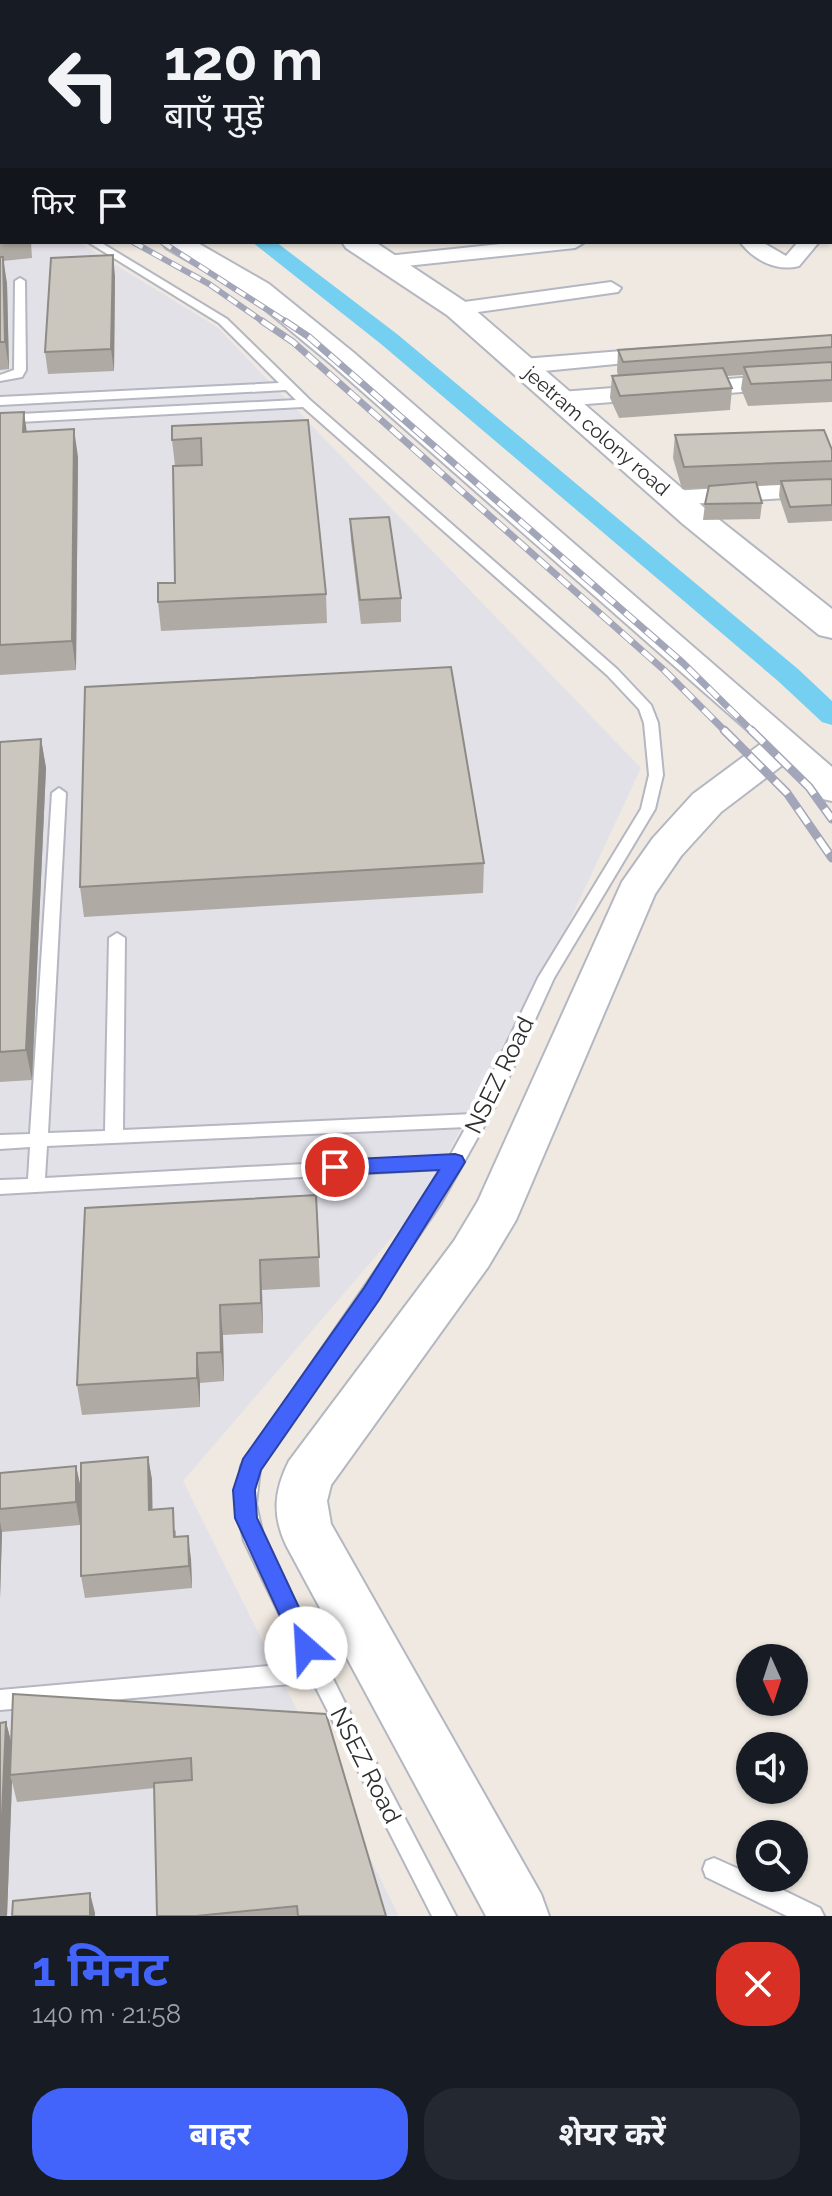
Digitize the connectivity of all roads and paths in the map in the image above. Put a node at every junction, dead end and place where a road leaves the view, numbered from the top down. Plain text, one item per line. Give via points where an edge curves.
1 (96, 244) edge
2 (179, 244) edge
3 (359, 244) edge
4 (556, 244) edge
5 (753, 244) edge
6 (807, 244) edge
7 (387, 262) junction
8 (20, 281) dead end
9 (611, 288) dead end
10 (457, 309) junction
11 (678, 352) edge
12 (523, 366) junction
13 (0, 378) edge
14 (832, 378) edge
15 (289, 386) junction
16 (561, 399) junction
17 (0, 401) edge
18 (306, 403) junction
19 (0, 419) edge
20 (832, 488) edge
21 (673, 498) junction
22 (832, 627) edge
23 (786, 744) junction
24 (832, 789) edge
25 (59, 793) dead end
26 (117, 938) dead end
27 (479, 1120) junction
28 (114, 1135) junction
29 (38, 1140) junction
30 (0, 1142) edge
31 (455, 1162) junction
32 (36, 1185) junction
33 (0, 1187) edge
34 (319, 1672) junction
35 (0, 1700) edge
36 (714, 1869) dead end
37 (444, 1916) edge
38 (519, 1916) edge
39 (812, 1916) edge

1 - 15 lane, NSEZ Road via 223,321
2 - 23 street via 259,290 342,358
3 - 7 street, jeetram colony road
4 - 7 street
5 - 6 street via 784,264
7 - 10 street, jeetram colony road
8 - 13 lane via 20,370
9 - 10 street
10 - 12 street, jeetram colony road
11 - 12 street
12 - 16 street, jeetram colony road
14 - 16 street
15 - 17 lane
15 - 18 lane, NSEZ Road
16 - 21 street, jeetram colony road
18 - 19 lane
18 - 27 lane, NSEZ Road via 612,672 646,708 651,723 656,775 648,809 546,978
20 - 21 street
21 - 22 street, jeetram colony road
23 - 24 street
23 - 38 street via 707,803 636,892 499,1207 471,1254 307,1477 301,1501 305,1528
25 - 29 lane
26 - 28 lane
27 - 28 lane
27 - 31 lane, NSEZ Road
28 - 29 lane
29 - 30 lane
29 - 32 lane
31 - 32 lane
31 - 34 lane, NSEZ Road via 251,1466 244,1490 254,1541
32 - 33 lane
34 - 35 lane
34 - 37 lane, NSEZ Road
36 - 39 lane

